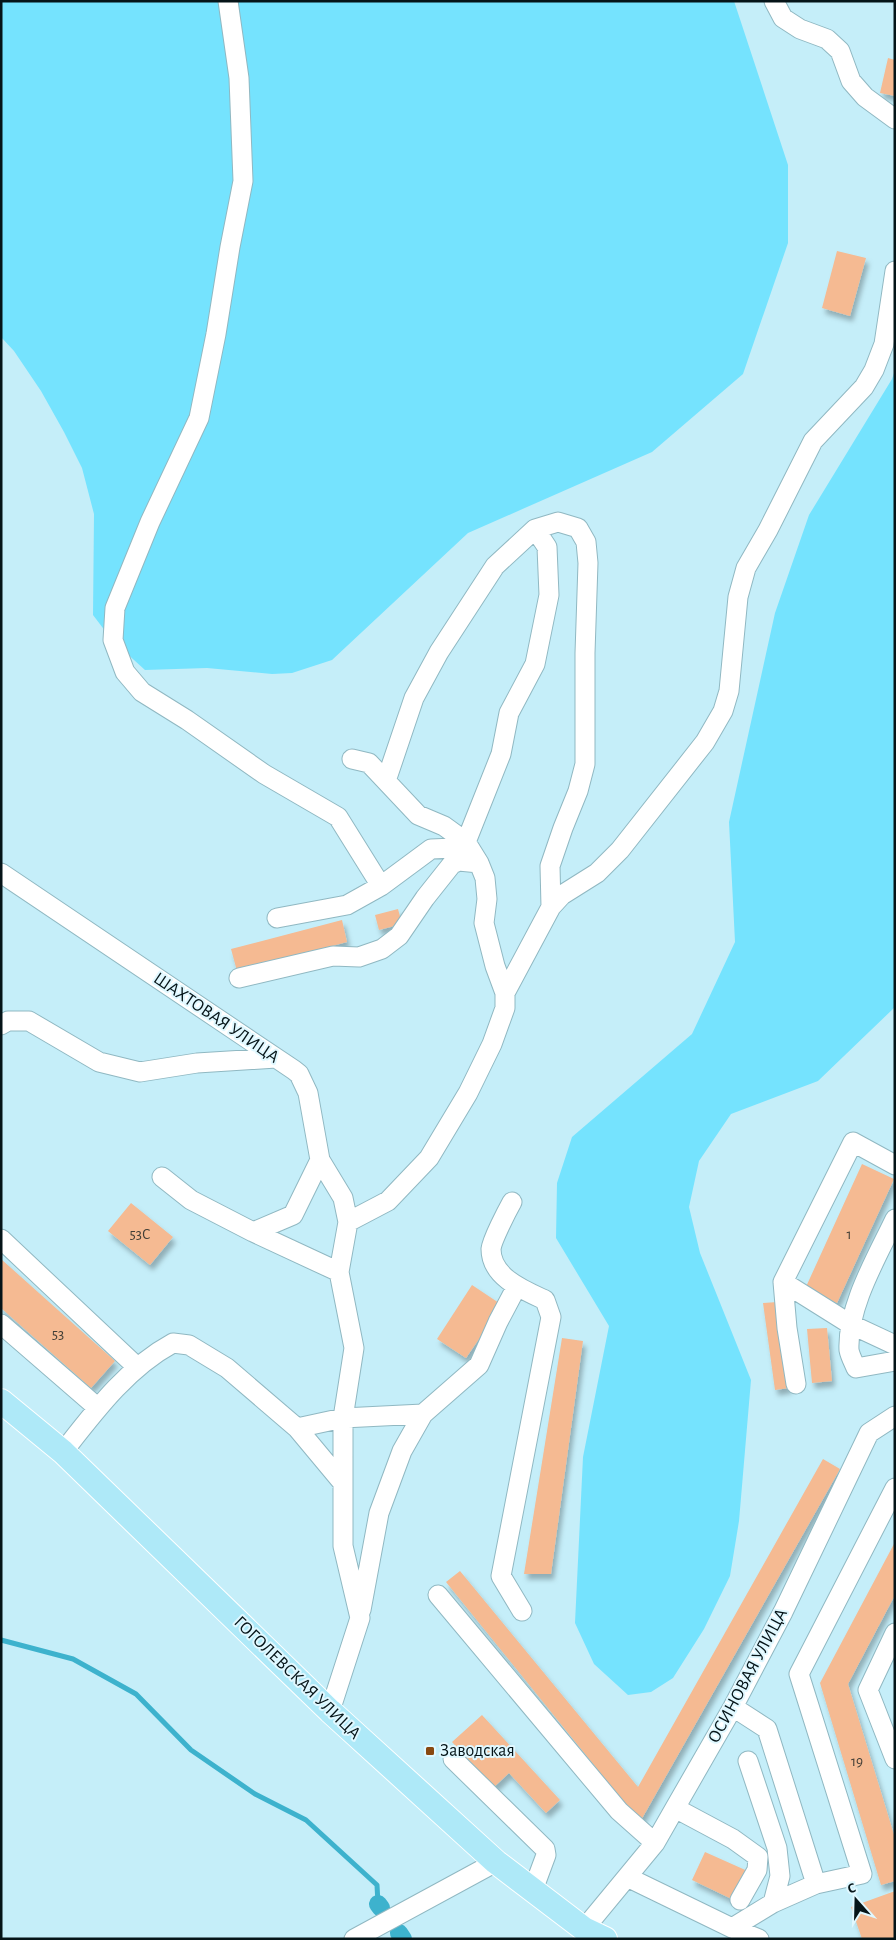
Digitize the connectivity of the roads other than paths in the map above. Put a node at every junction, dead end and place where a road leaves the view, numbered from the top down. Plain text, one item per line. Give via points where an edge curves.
1 (228, 1) edge
2 (774, 1) edge
3 (895, 119) edge
4 (895, 270) edge
5 (535, 529) junction
6 (352, 759) dead end
7 (386, 781) junction
8 (466, 842) junction
9 (479, 863) junction
10 (1, 873) edge
11 (381, 886) junction
12 (551, 907) junction
13 (276, 918) dead end
14 (239, 978) dead end
15 (505, 993) junction
16 (1, 1026) edge
17 (276, 1058) junction
18 (320, 1160) junction
19 (895, 1165) edge
20 (162, 1176) dead end
21 (512, 1202) dead end
22 (895, 1219) edge
23 (348, 1222) junction
24 (253, 1232) junction
25 (1, 1239) edge
26 (339, 1272) junction
27 (782, 1282) junction
28 (517, 1286) junction
29 (1, 1324) edge
30 (850, 1324) junction
31 (895, 1345) edge
32 (895, 1361) edge
33 (137, 1367) junction
34 (796, 1384) dead end
35 (1, 1402) edge
36 (98, 1408) junction
37 (423, 1414) junction
38 (895, 1416) edge
39 (343, 1418) junction
40 (297, 1428) junction
41 (63, 1452) junction
42 (342, 1482) junction
43 (895, 1488) edge
44 (438, 1595) dead end
45 (522, 1611) dead end
46 (360, 1618) junction
47 (895, 1634) edge
48 (733, 1707) junction
49 (330, 1711) junction
50 (895, 1758) edge
51 (453, 1759) dead end
52 (748, 1761) dead end
53 (675, 1808) junction
54 (655, 1843) junction
55 (496, 1862) junction
56 (627, 1877) junction
57 (816, 1884) junction
58 (532, 1890) junction
59 (740, 1900) dead end
60 (773, 1903) junction
61 (732, 1928) junction
62 (595, 1934) edge
63 (354, 1939) edge
64 (759, 1939) edge

1 - 11 street via 239,78 243,181 216,334 199,418 150,522 115,608 113,640 125,672 142,692 264,774 338,817
2 - 3 street via 783,18 827,40 840,51 851,81 865,97
4 - 12 street via 884,344 874,370 864,387 813,441 746,568 738,597 729,691 705,742 620,850 597,873 562,895
5 - 7 street via 495,566 439,652 414,698
5 - 8 street via 547,547 549,595 535,664 509,713 501,754
5 - 12 street via 558,522 578,528 586,542 588,563 585,764 550,866
6 - 7 street via 369,763
7 - 8 street via 418,815 444,826
8 - 9 street
9 - 11 street via 454,848 431,849
9 - 14 street via 459,861 452,864 399,936 382,949 359,958 333,956
9 - 15 street via 485,878 487,899 484,923
10 - 17 street, ШАХТОВАЯ УЛИЦА
11 - 13 street via 347,905
12 - 15 street
15 - 23 street via 505,1008 492,1044 468,1093 429,1158 388,1201
16 - 17 street via 8,1021 29,1021 99,1062 140,1072 197,1063
17 - 18 street, ШАХТОВАЯ УЛИЦА via 299,1074 308,1093
18 - 23 street, ШАХТОВАЯ УЛИЦА via 342,1198
18 - 24 street via 293,1215
19 - 27 street via 853,1142
20 - 24 street via 191,1200
21 - 28 street via 491,1248 495,1267
22 - 30 street
23 - 26 street
24 - 26 street
25 - 33 street
26 - 39 street via 354,1348
27 - 30 street
27 - 34 street
28 - 37 street via 479,1365
28 - 45 street via 544,1300 551,1317 501,1576
29 - 36 street
30 - 31 street
30 - 32 street via 849,1352 856,1368
33 - 36 street
33 - 40 street via 173,1343 189,1345 227,1368
35 - 41 main road, ГОГОЛЕВСКАЯ УЛИЦА
36 - 41 street
37 - 39 street
37 - 46 street via 402,1451 379,1513
38 - 48 street, ОСИНОВАЯ УЛИЦА via 869,1434
39 - 40 street
39 - 42 street
40 - 42 street
41 - 49 main road, ГОГОЛЕВСКАЯ УЛИЦА
42 - 46 street via 342,1546
43 - 57 street via 799,1674 862,1874
44 - 54 street via 619,1812
46 - 49 street
47 - 50 street via 868,1690
48 - 53 street, ОСИНОВАЯ УЛИЦА
48 - 57 street via 767,1729
49 - 55 main road, ГОГОЛЕВСКАЯ УЛИЦА
51 - 58 street via 545,1849 546,1856
52 - 60 street via 777,1848 780,1876
53 - 54 street, ОСИНОВАЯ УЛИЦА
53 - 59 street via 732,1839 758,1858 757,1870
54 - 56 street, ОСИНОВАЯ УЛИЦА
55 - 58 main road, ГОГОЛЕВСКАЯ УЛИЦА
55 - 63 street
56 - 61 street
56 - 62 street, ОСИНОВАЯ УЛИЦА
57 - 60 street
58 - 62 main road, ГОГОЛЕВСКАЯ УЛИЦА
60 - 61 street
61 - 64 street

